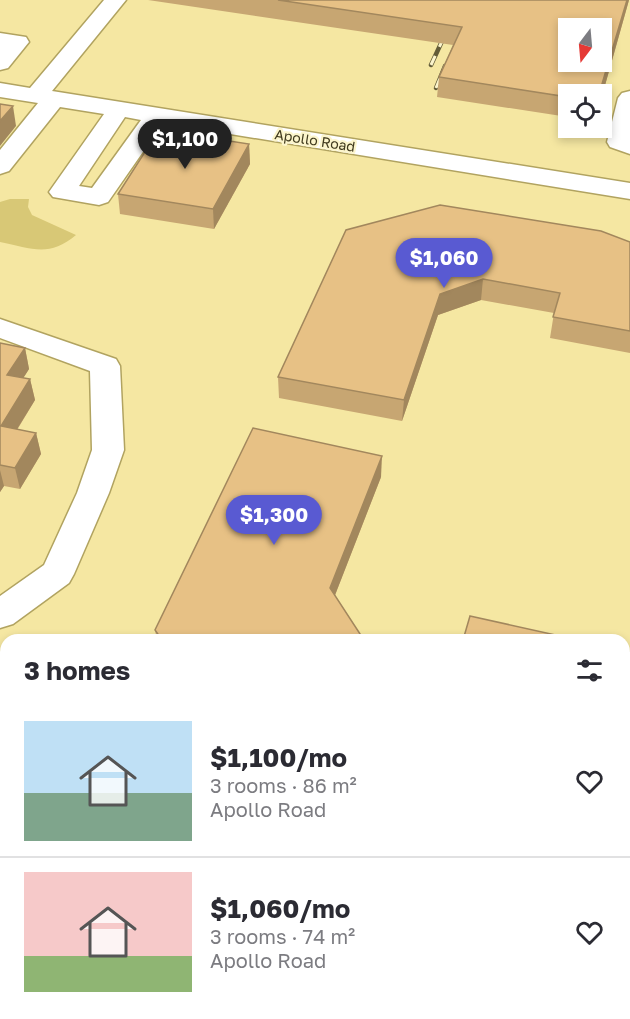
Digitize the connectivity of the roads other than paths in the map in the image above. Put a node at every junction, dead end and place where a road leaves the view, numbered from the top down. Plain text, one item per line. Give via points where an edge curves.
1 (115, 0) edge
2 (0, 40) edge
3 (0, 63) edge
4 (0, 90) edge
5 (45, 97) junction
6 (630, 98) edge
7 (119, 109) junction
8 (157, 115) junction
9 (630, 147) edge
10 (0, 166) edge
11 (630, 191) edge
12 (0, 328) edge
13 (0, 614) edge

1 - 5 street
2 - 3 street via 18,42
4 - 5 street, Apollo Road
5 - 7 street, Apollo Road
5 - 10 street
6 - 9 street via 619,142
7 - 8 street, Apollo Road
7 - 8 street via 62,192 99,197
8 - 11 street, Apollo Road
12 - 13 street via 105,366 108,450 57,574

